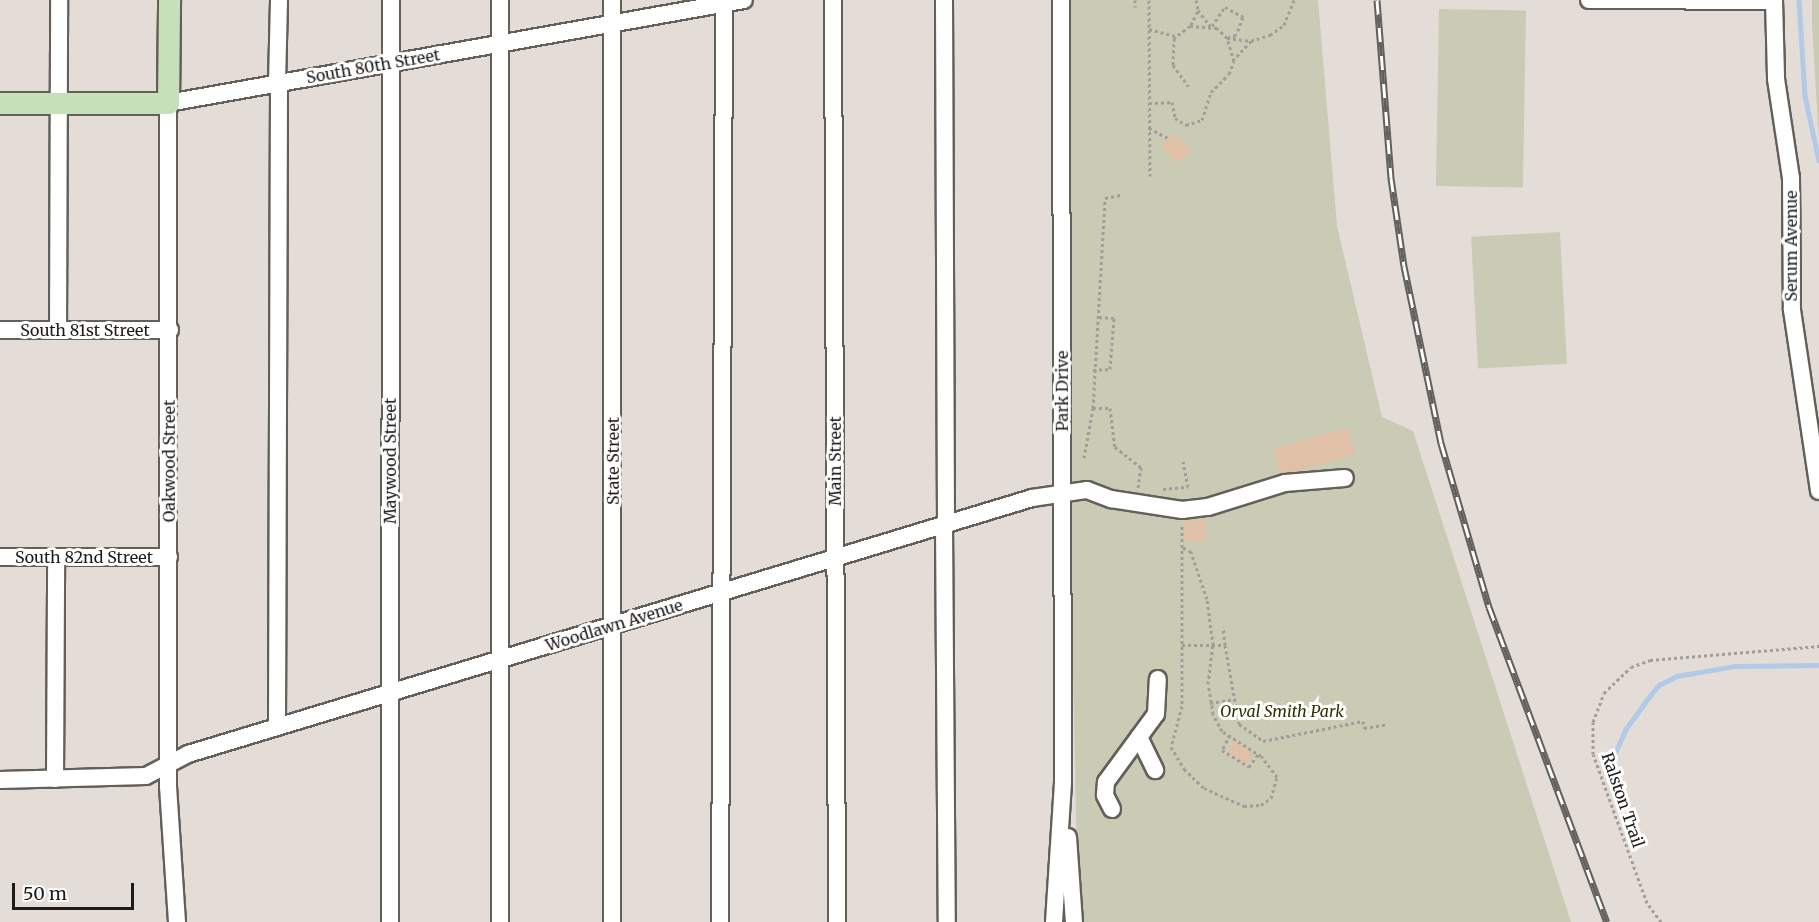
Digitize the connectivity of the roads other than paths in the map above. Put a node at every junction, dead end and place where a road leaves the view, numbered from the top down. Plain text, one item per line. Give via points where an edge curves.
1 (59, 0) edge
2 (169, 0) edge
3 (279, 0) edge
4 (391, 0) edge
5 (500, 0) edge
6 (612, 0) edge
7 (744, 0) edge
8 (833, 0) edge
9 (944, 0) edge
10 (1061, 0) edge
11 (1589, 0) edge
12 (1774, 0) edge
13 (724, 2) edge
14 (612, 24) junction
15 (499, 44) junction
16 (391, 63) junction
17 (278, 83) junction
18 (0, 103) edge
19 (58, 103) junction
20 (168, 103) junction
21 (0, 330) edge
22 (58, 330) junction
23 (170, 330) junction
24 (1345, 478) dead end
25 (1819, 491) edge
26 (1062, 492) junction
27 (945, 524) junction
28 (0, 557) edge
29 (56, 557) junction
30 (169, 557) junction
31 (836, 558) junction
32 (720, 593) junction
33 (614, 625) junction
34 (500, 660) junction
35 (1158, 679) dead end
36 (390, 693) junction
37 (277, 727) junction
38 (1138, 738) junction
39 (169, 764) junction
40 (1155, 770) dead end
41 (55, 779) junction
42 (0, 780) edge
43 (1063, 782) junction
44 (1112, 808) dead end
45 (177, 922) edge
46 (390, 922) edge
47 (500, 922) edge
48 (612, 922) edge
49 (720, 922) edge
50 (837, 922) edge
51 (947, 922) edge
52 (1054, 922) edge
53 (1074, 922) edge

1 - 19 street
2 - 20 main road, Oakwood Street
3 - 17 street
4 - 16 street, Maywood Street
5 - 15 street
6 - 14 street, State Street
7 - 13 street, South 80th Street
8 - 31 street, Main Street
9 - 27 street
10 - 26 street, Park Drive
11 - 12 street
12 - 25 street, Serum Avenue via 1776,79 1791,178 1792,310
13 - 14 street, South 80th Street
13 - 32 street
14 - 15 street, South 80th Street
14 - 33 street, State Street
15 - 16 street, South 80th Street
15 - 34 street
16 - 17 street, South 80th Street
16 - 36 street, Maywood Street
17 - 20 street, South 80th Street
17 - 37 street
18 - 19 main road, South 80th Street
19 - 20 main road, South 80th Street
19 - 22 street
20 - 23 street, Oakwood Street
21 - 22 street, South 81st Street
22 - 23 street, South 81st Street
23 - 30 street, Oakwood Street
24 - 26 street, Woodlawn Avenue via 1285,483 1208,507 1182,510 1111,499 1087,490
26 - 27 street, Woodlawn Avenue
26 - 43 street, Park Drive
27 - 31 street, Woodlawn Avenue
27 - 51 street
28 - 29 street, South 82nd Street
29 - 30 street, South 82nd Street
29 - 41 street
30 - 39 street, Oakwood Street
31 - 32 street, Woodlawn Avenue
31 - 50 street, Main Street
32 - 33 street, Woodlawn Avenue
32 - 49 street
33 - 34 street, Woodlawn Avenue
33 - 48 street, State Street
34 - 36 street, Woodlawn Avenue
34 - 47 street
35 - 38 street via 1156,714
36 - 37 street, Woodlawn Avenue
36 - 46 street, Maywood Street
37 - 39 street, Woodlawn Avenue via 188,753
38 - 40 street
38 - 44 street via 1106,782 1105,795
39 - 41 street, Woodlawn Avenue via 136,778
39 - 45 street, Oakwood Street
41 - 42 street, Woodlawn Avenue
43 - 52 street, Park Drive
43 - 53 street, Park Drive

